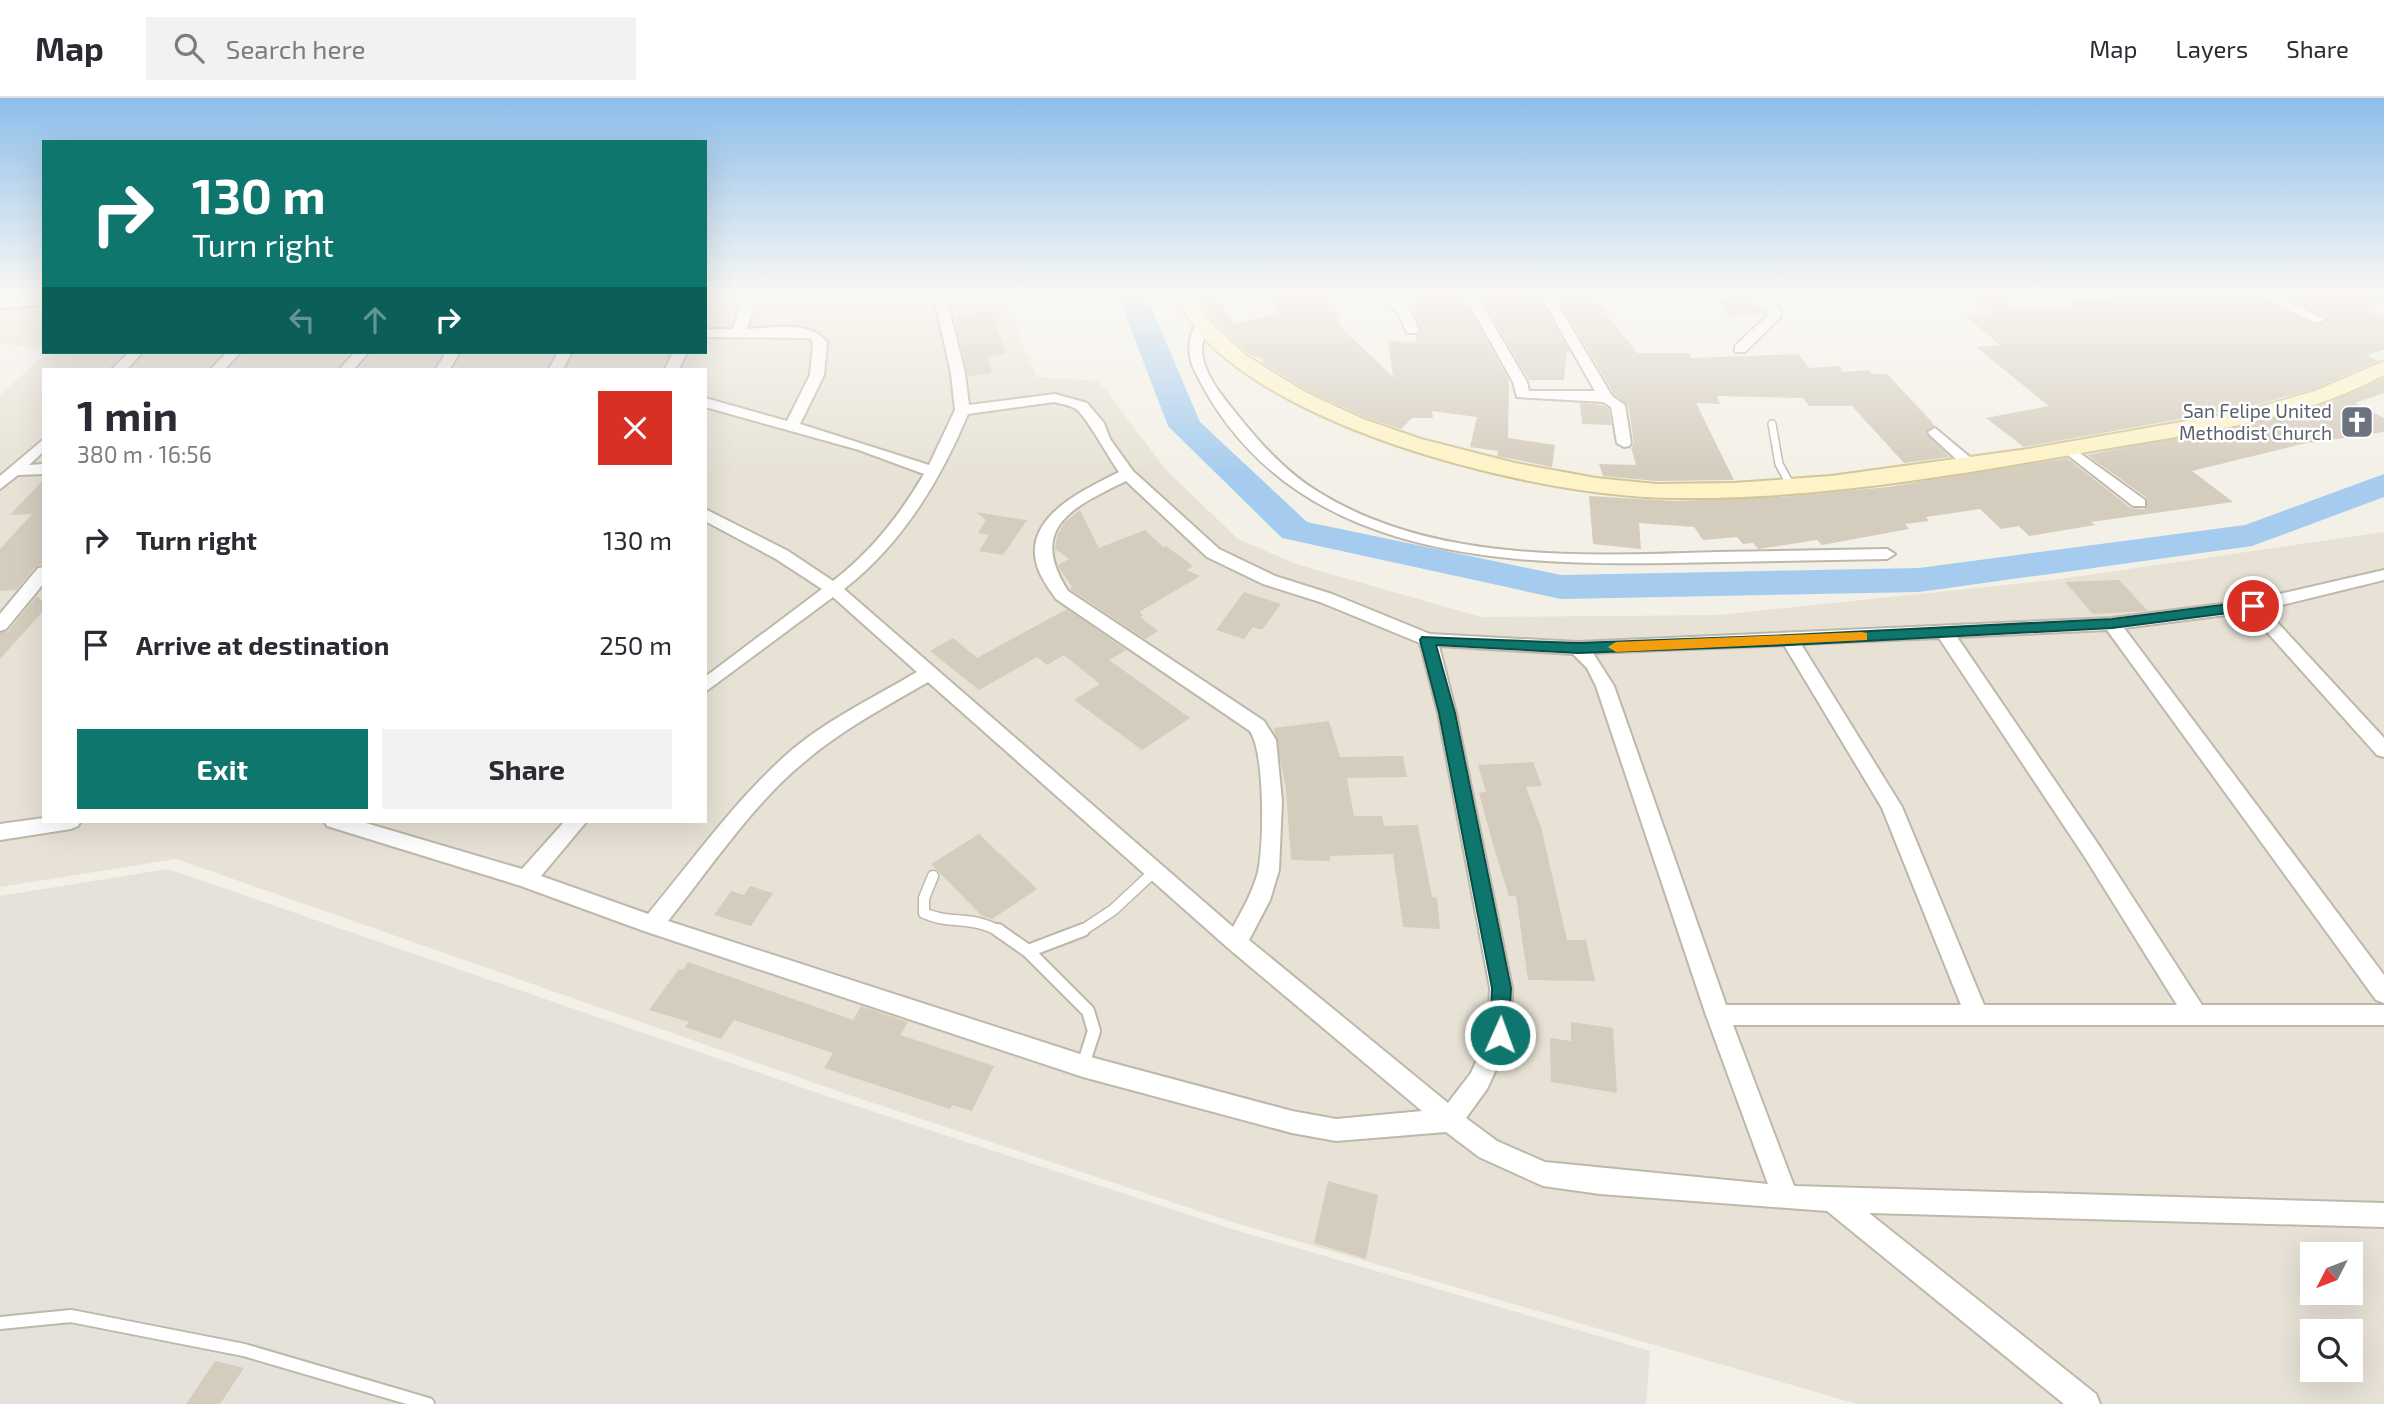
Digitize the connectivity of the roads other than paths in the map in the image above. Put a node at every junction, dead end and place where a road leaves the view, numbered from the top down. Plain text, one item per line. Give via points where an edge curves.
1 (134, 354) edge
2 (232, 354) edge
3 (360, 354) edge
4 (819, 354) edge
5 (953, 354) edge
6 (1196, 354) edge
7 (1237, 354) edge
8 (1504, 354) edge
9 (1580, 354) edge
10 (2384, 367) edge
11 (119, 368) edge
12 (219, 368) edge
13 (348, 368) edge
14 (1606, 398) junction
15 (707, 403) edge
16 (962, 410) junction
17 (1772, 424) dead end
18 (792, 426) junction
19 (1935, 432) dead end
20 (1624, 443) dead end
21 (42, 445) edge
22 (2070, 450) junction
23 (1972, 466) junction
24 (42, 469) edge
25 (15, 471) junction
26 (931, 471) junction
27 (1128, 474) junction
28 (0, 484) edge
29 (1791, 486) junction
30 (2139, 503) dead end
31 (707, 515) edge
32 (1887, 554) dead end
33 (42, 574) edge
34 (2384, 575) edge
35 (834, 589) junction
36 (2253, 606) junction
37 (2112, 624) junction
38 (0, 625) edge
39 (1945, 633) junction
40 (1428, 640) junction
41 (1790, 640) junction
42 (1578, 648) junction
43 (930, 673) junction
44 (707, 684) edge
45 (2384, 750) edge
46 (58, 823) edge
47 (341, 823) edge
48 (575, 823) edge
49 (0, 832) edge
50 (1156, 870) junction
51 (933, 876) dead end
52 (526, 879) junction
53 (652, 925) junction
54 (1236, 942) junction
55 (1028, 951) junction
56 (2384, 993) edge
57 (1976, 1013) junction
58 (1718, 1015) junction
59 (2384, 1015) edge
60 (2196, 1016) junction
61 (1083, 1066) junction
62 (1450, 1120) junction
63 (1786, 1198) junction
64 (1833, 1200) junction
65 (2384, 1215) edge
66 (0, 1323) edge
67 (428, 1404) edge
68 (2085, 1404) edge

1 - 11 street
2 - 12 street
3 - 13 street
4 - 18 street via 817,375
5 - 16 street
6 - 32 street via 1241,435 1266,462 1314,498 1396,534 1459,548 1610,559
7 - 29 street via 1260,374 1302,398 1378,433 1457,456 1579,484 1638,490 1718,492
8 - 14 street via 1522,394
9 - 14 street
10 - 22 street via 2316,396 2242,417
14 - 20 street via 1618,405
15 - 18 street
16 - 26 street
16 - 27 street via 1069,400 1082,406 1097,423 1102,439
17 - 29 lane via 1779,464
18 - 26 street
19 - 23 street
21 - 25 street
22 - 23 street
22 - 30 street
23 - 29 street
24 - 25 street
25 - 28 street
26 - 35 street via 891,536
27 - 40 street via 1192,536 1235,566
27 - 54 street via 1072,503 1049,522 1043,563 1047,577 1062,595 1257,726 1266,740 1272,801 1269,870
31 - 35 street
33 - 38 street
34 - 36 street
35 - 43 street
35 - 44 street
36 - 37 street
36 - 45 street
37 - 39 street
37 - 56 street
39 - 41 street
39 - 60 street
40 - 42 street
40 - 62 street via 1447,713 1501,988 1500,1035 1479,1081
41 - 42 street
41 - 57 street via 1892,807
42 - 58 street via 1605,686
43 - 50 street
43 - 53 street via 843,723 794,759 765,787
46 - 49 street
47 - 52 street
48 - 52 street
50 - 54 street
50 - 55 lane via 1121,905 1075,936
51 - 55 lane via 924,898 924,913 936,920 974,920
52 - 53 street
53 - 61 street
54 - 62 street
55 - 61 lane via 1088,1011 1094,1031
57 - 58 street
57 - 60 street
58 - 63 street
59 - 60 street
61 - 62 street via 1336,1130
62 - 63 street via 1488,1149 1543,1174
63 - 64 street
64 - 65 street
64 - 68 street
66 - 67 lane via 71,1316 244,1350

